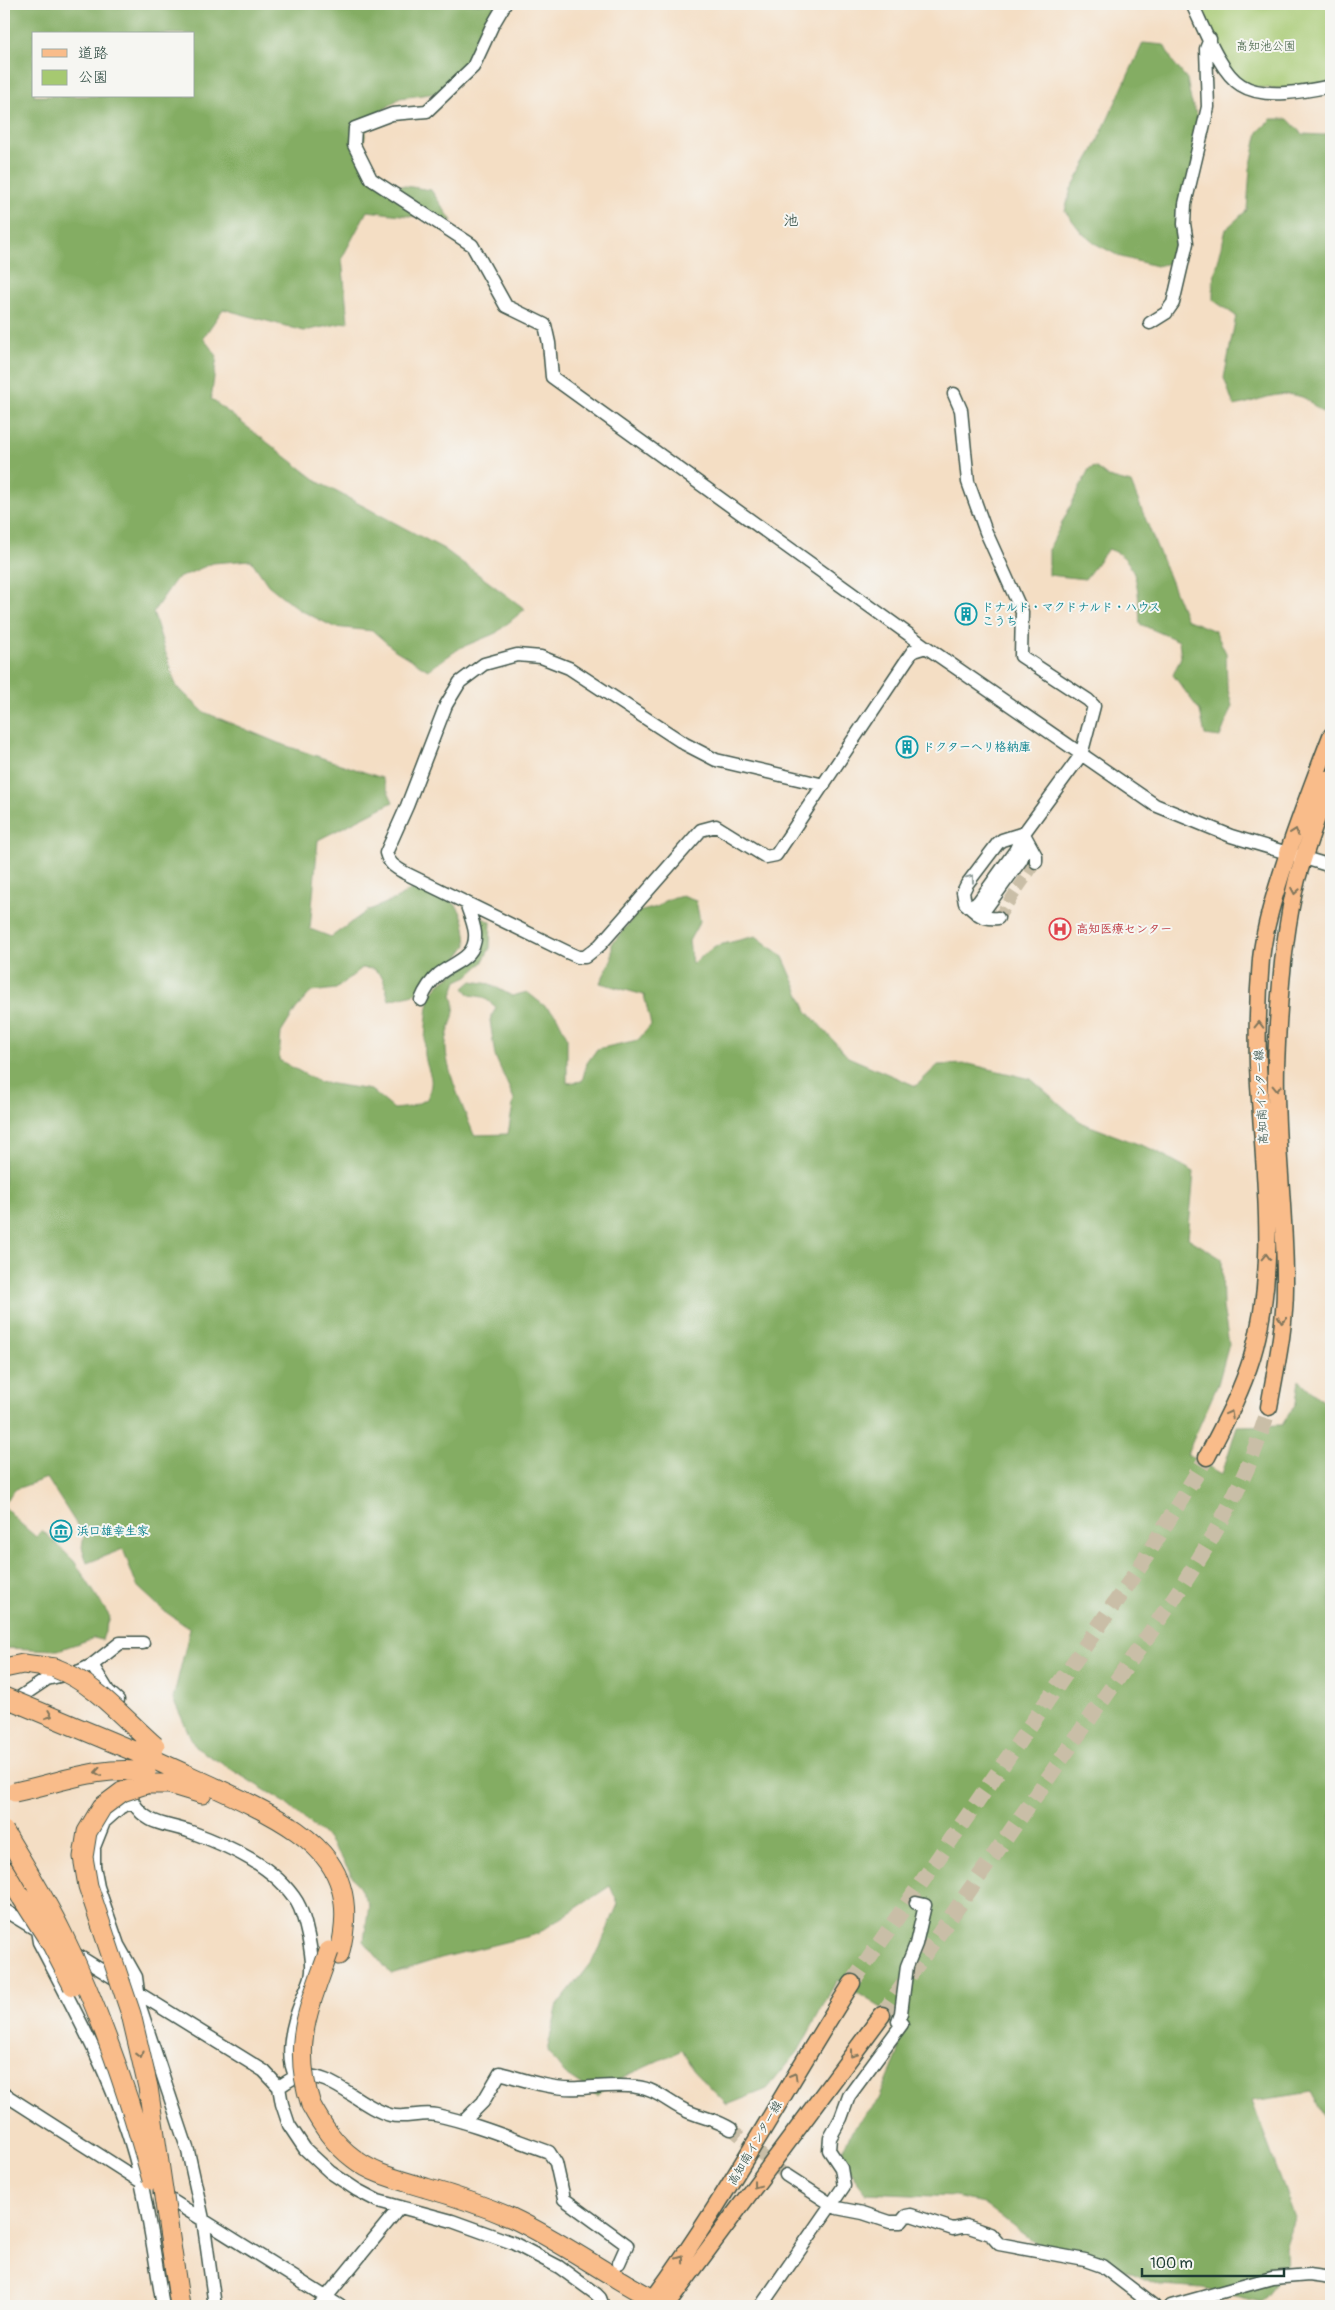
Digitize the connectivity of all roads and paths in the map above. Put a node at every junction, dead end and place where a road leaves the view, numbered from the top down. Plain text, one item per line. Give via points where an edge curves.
1 (505, 4) edge
2 (1192, 4) edge
3 (1210, 39) junction
4 (1331, 86) edge
5 (1150, 323) dead end
6 (954, 394) dead end
7 (926, 647) junction
8 (1331, 736) edge
9 (1081, 754) junction
10 (1331, 778) edge
11 (824, 784) junction
12 (1024, 833) junction
13 (1296, 855) junction
14 (1036, 862) dead end
15 (1331, 866) edge
16 (466, 903) junction
17 (972, 910) junction
18 (998, 918) dead end
19 (421, 1000) dead end
20 (1268, 1407) tunnel mouth
21 (1207, 1457) tunnel mouth
22 (143, 1643) dead end
23 (92, 1665) junction
24 (4, 1668) edge
25 (4, 1697) edge
26 (4, 1708) edge
27 (151, 1766) junction
28 (9, 1793) edge
29 (133, 1802) junction
30 (4, 1831) edge
31 (4, 1870) edge
32 (916, 1903) dead end
33 (4, 1910) edge
34 (37, 1930) junction
35 (334, 1953) junction
36 (852, 1983) tunnel mouth
37 (138, 1992) junction
38 (882, 2015) tunnel mouth
39 (296, 2077) junction
40 (167, 2086) junction
41 (279, 2087) junction
42 (4, 2094) edge
43 (121, 2097) junction
44 (463, 2122) junction
45 (731, 2129) tunnel mouth
46 (786, 2175) tunnel mouth
47 (140, 2181) junction
48 (832, 2204) junction
49 (400, 2207) junction
50 (203, 2219) junction
51 (619, 2263) dead end
52 (1331, 2278) edge
53 (606, 2280) dead end
54 (596, 2294) junction
55 (322, 2302) edge
56 (658, 2304) edge
57 (163, 2306) edge
58 (176, 2306) edge
59 (180, 2306) edge
60 (215, 2306) edge
61 (340, 2306) edge
62 (603, 2306) edge
63 (761, 2306) edge
64 (1154, 2306) edge
65 (1171, 2306) edge

1 - 7 street via 473,68 427,111 392,114 355,128 354,146 371,179 472,245 506,306 545,325 550,343 552,377
2 - 3 street
3 - 4 street via 1232,77 1250,89 1298,93
3 - 5 street via 1206,48 1208,107 1185,204 1187,243 1173,303
6 - 9 street via 961,410 968,482 986,532 1022,612 1021,656 1094,706
7 - 9 street
7 - 11 street via 913,651 906,660
13 -> 8 main road, 高知南インター線
9 - 12 street
9 - 13 street via 1155,805 1207,828
10 - 13 main road, 高知南インター線 via 1309,838
11 - 16 street via 779,852 771,857 716,826 701,830 586,957 569,953
11 - 16 street via 716,760 685,744 554,661 530,655 499,659 484,664 464,678 446,705 386,853 393,866
12 - 14 street
12 - 17 street via 1021,860 986,908
17 -> 12 street via 965,903 963,892 967,884 1002,840
13 - 15 street
13 -> 20 main road, 高知南インター線 via 1297,880 1280,998 1276,1068 1285,1287 1280,1346
21 -> 13 main road, 高知南インター線 via 1236,1403 1252,1357 1265,1283 1267,1218 1258,1064 1259,996 1267,923
16 - 19 street via 475,931 473,948 459,963 439,974
17 - 18 street via 987,919
22 - 23 street via 120,1643
23 - 26 street via 47,1679
23 - 29 street via 108,1691 137,1717 142,1731 131,1763 129,1785
24 - 27 highway, bridge via 39,1665 66,1672 90,1688
25 -> 27 highway, bridge
27 -> 28 highway, bridge via 98,1772
27 - 35 highway via 169,1784 208,1796 281,1833 311,1857 324,1876 332,1900
27 - 35 highway via 234,1796 300,1832 316,1846 329,1862 344,1900 345,1927
27 -> 59 highway, bridge via 102,1807 87,1832 83,1857 88,1886 130,2014 148,2086
29 - 37 street via 121,1807 104,1822 94,1848 94,1866 118,1945 136,1977
29 - 39 street via 150,1821 193,1833 262,1866 290,1891 303,1912 312,1973 297,2012 292,2037 290,2058
30 - 43 highway, bridge via 62,1933 109,2042
31 - 43 highway, bridge via 52,1944
32 - 48 street via 925,1905 907,1966 902,2013 898,2021 902,2024 849,2096 830,2138 829,2150 842,2168 844,2178 844,2186
33 - 34 street
34 - 37 street
34 - 43 street via 40,1942
35 - 56 highway via 314,2038 314,2075 316,2103 341,2133 370,2157 468,2189 514,2209 610,2265
56 -> 36 main road, 高知南インター線
37 - 40 street via 140,2007
37 - 41 street via 264,2071
38 -> 56 main road, 高知南インター線
39 - 41 street
39 - 44 street via 328,2081 367,2106 392,2116 434,2114
40 - 43 street
40 - 50 street via 188,2150
41 - 49 street via 290,2125 317,2161 368,2196
42 - 47 street
43 - 47 street
43 - 58 highway, bridge via 156,2192
44 - 45 street via 483,2102 500,2072 538,2084 578,2089 616,2084 640,2087 688,2112 719,2121
44 - 51 street via 549,2152 556,2163 564,2199 627,2244
46 - 48 street
47 - 50 street
47 - 57 street
48 - 63 street
48 - 64 street via 890,2222 901,2222 911,2214 953,2229 966,2226 990,2234 999,2244 1085,2260 1102,2266
49 - 54 street via 452,2220 514,2243 559,2267
49 - 55 street
50 - 55 street
50 - 60 street
52 - 65 street via 1309,2275 1272,2278
53 - 54 street
54 - 62 street
55 - 61 street

